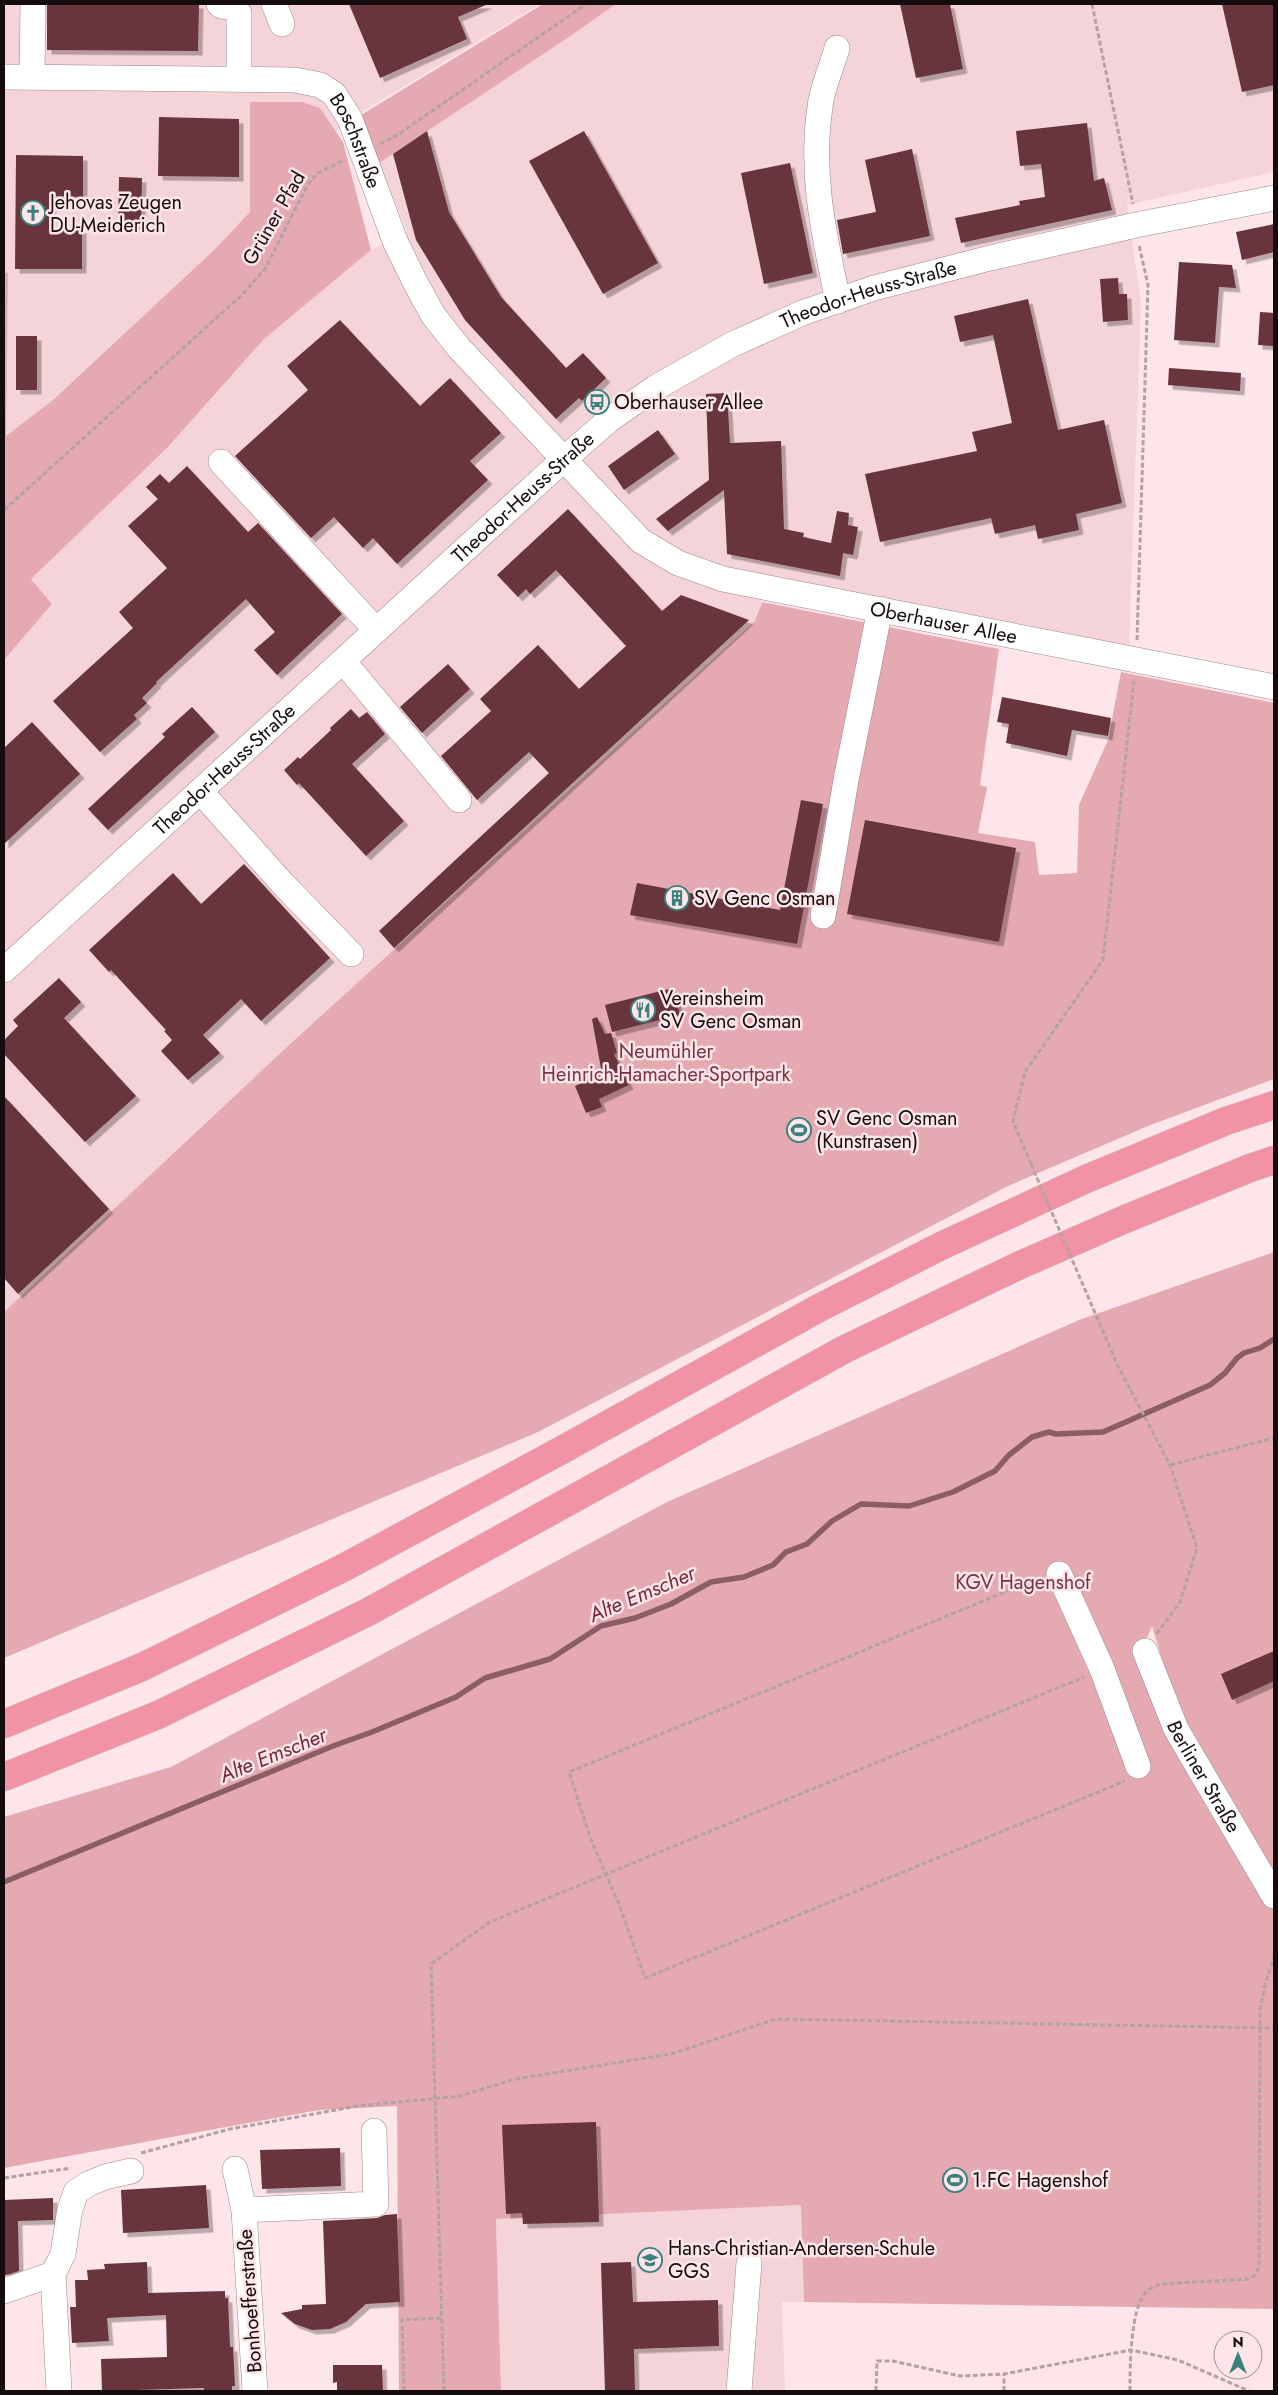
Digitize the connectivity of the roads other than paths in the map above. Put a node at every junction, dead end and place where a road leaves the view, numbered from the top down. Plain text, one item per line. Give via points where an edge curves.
1 (33, 4) edge
2 (219, 4) edge
3 (837, 48) dead end
4 (4, 77) edge
5 (32, 77) junction
6 (239, 79) junction
7 (1274, 198) edge
8 (838, 301) junction
9 (563, 460) junction
10 (221, 462) dead end
11 (880, 608) junction
12 (376, 630) junction
13 (342, 661) junction
14 (1274, 687) edge
15 (200, 791) junction
16 (458, 800) dead end
17 (823, 916) dead end
18 (351, 954) dead end
19 (4, 970) edge
20 (1274, 1105) edge
21 (1274, 1160) edge
22 (1059, 1574) road end
23 (1145, 1652) road end
24 (4, 1724) edge
25 (1138, 1766) road end
26 (4, 1776) edge
27 (1274, 1896) edge
28 (374, 2131) dead end
29 (134, 2163) road end
30 (235, 2169) dead end
31 (244, 2210) junction
32 (749, 2263) dead end
33 (53, 2274) junction
34 (4, 2291) edge
35 (59, 2391) edge
36 (255, 2391) edge
37 (739, 2391) edge

1 - 5 street
2 - 6 street via 233,7 239,13
3 - 8 street via 820,105 816,186
4 - 5 street, Boschstraße
5 - 6 street, Boschstraße
6 - 9 street, Boschstraße via 295,80 320,85 334,94 350,118 395,241 433,315 459,348
7 - 8 street, Theodor-Heuss-Straße via 1136,225 883,286
8 - 9 street, Theodor-Heuss-Straße via 802,313 731,345 655,388 610,419
9 - 11 street, Oberhauser Allee via 641,541 678,563 723,579
9 - 12 street, Theodor-Heuss-Straße
10 - 12 street
11 - 14 street, Oberhauser Allee
11 - 17 street
12 - 13 street, Theodor-Heuss-Straße
13 - 15 street, Theodor-Heuss-Straße
13 - 16 street
15 - 18 street via 282,884
15 - 19 street, Theodor-Heuss-Straße
20 - 24 highway via 1226,1121 1086,1179 941,1246 819,1308 343,1568 142,1666
21 - 26 highway via 1097,1231 862,1341 368,1612 158,1715
22 - 25 street via 1102,1669
23 - 27 street, Berliner Straße via 1176,1729
28 - 31 street, Bonhoefferstraße via 376,2204
29 - 33 street via 76,2192 62,2254
30 - 31 street, Bonhoefferstraße
31 - 36 street, Bonhoefferstraße
32 - 37 street
33 - 34 street
33 - 35 street

